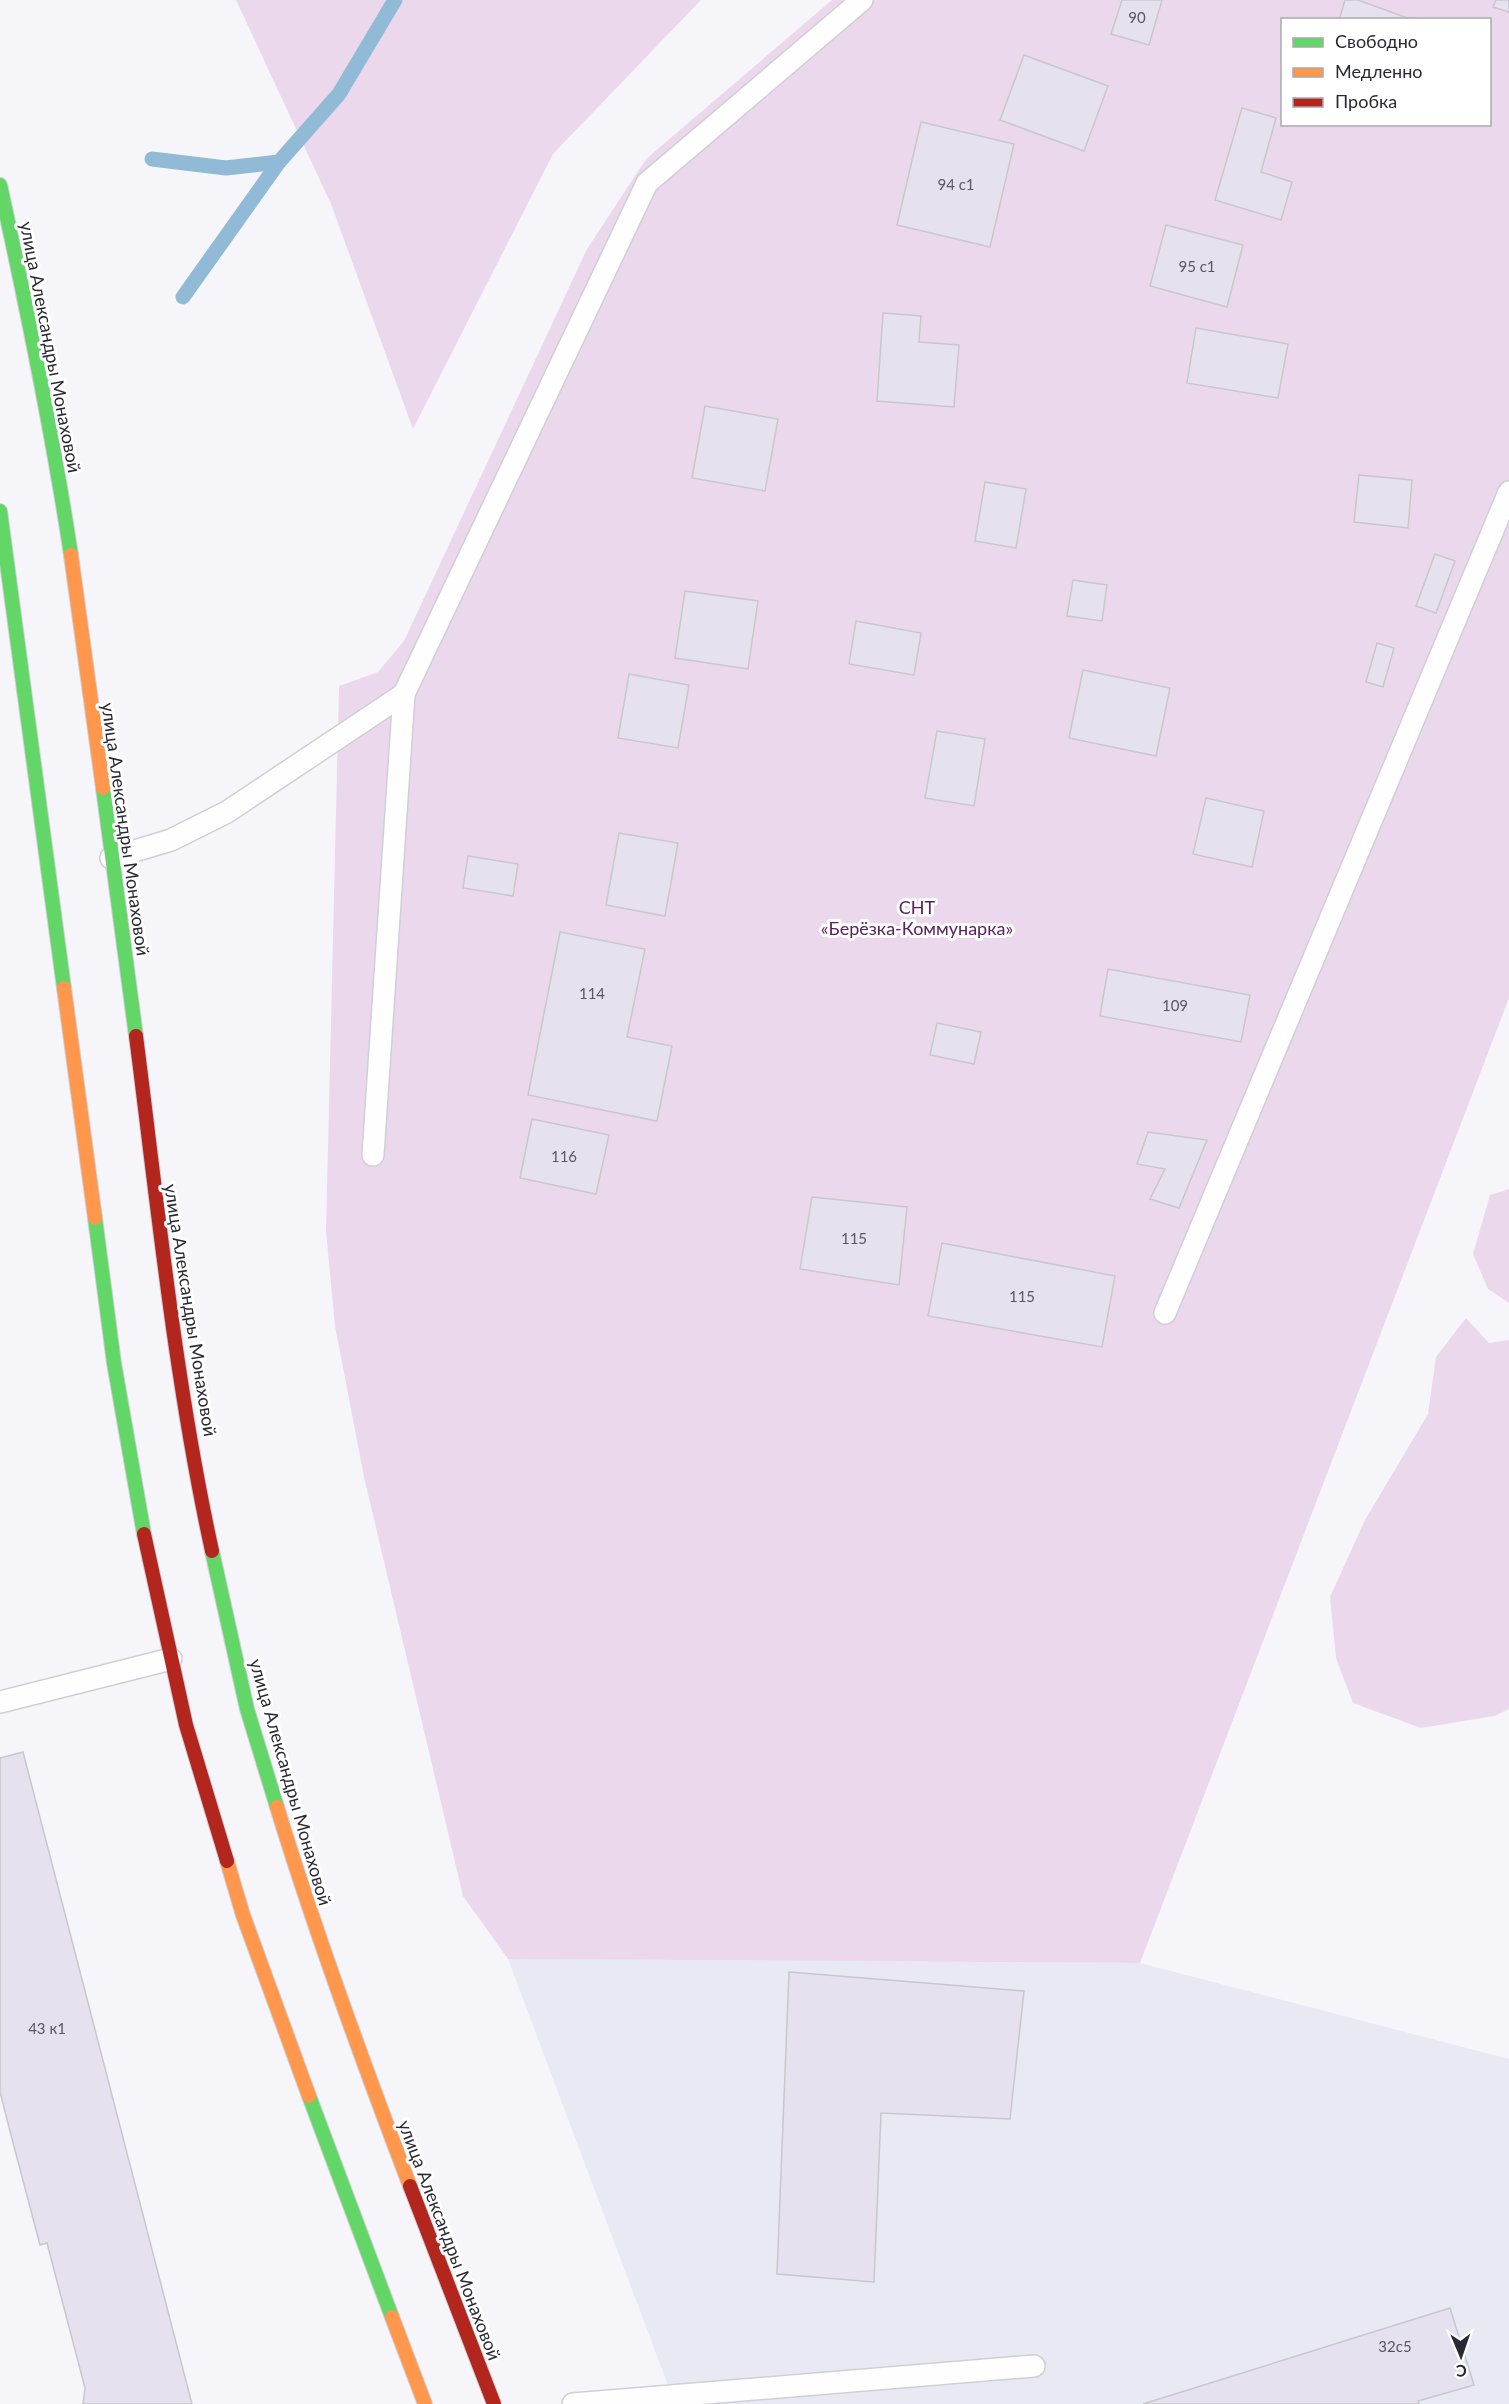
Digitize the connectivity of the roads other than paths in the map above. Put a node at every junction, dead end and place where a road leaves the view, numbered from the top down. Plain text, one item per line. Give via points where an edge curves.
1 (862, 0) edge
2 (0, 185) edge
3 (1509, 492) edge
4 (0, 511) edge
5 (404, 694) junction
6 (111, 858) junction
7 (373, 1155) dead end
8 (1165, 1313) dead end
9 (171, 1659) junction
10 (0, 1702) edge
11 (1034, 2366) dead end
12 (425, 2404) edge
13 (494, 2404) edge
14 (573, 2404) edge

1 - 5 lane via 647,183
2 - 6 main road, улица Александры Монаховой via 58,469
3 - 8 lane
4 - 9 main road via 114,1363
5 - 6 lane via 227,812 171,840
5 - 7 lane
6 - 13 main road, улица Александры Монаховой via 177,1353 208,1531 248,1709 304,1895
9 - 10 lane
9 - 12 main road via 186,1725 243,1915
11 - 14 lane

